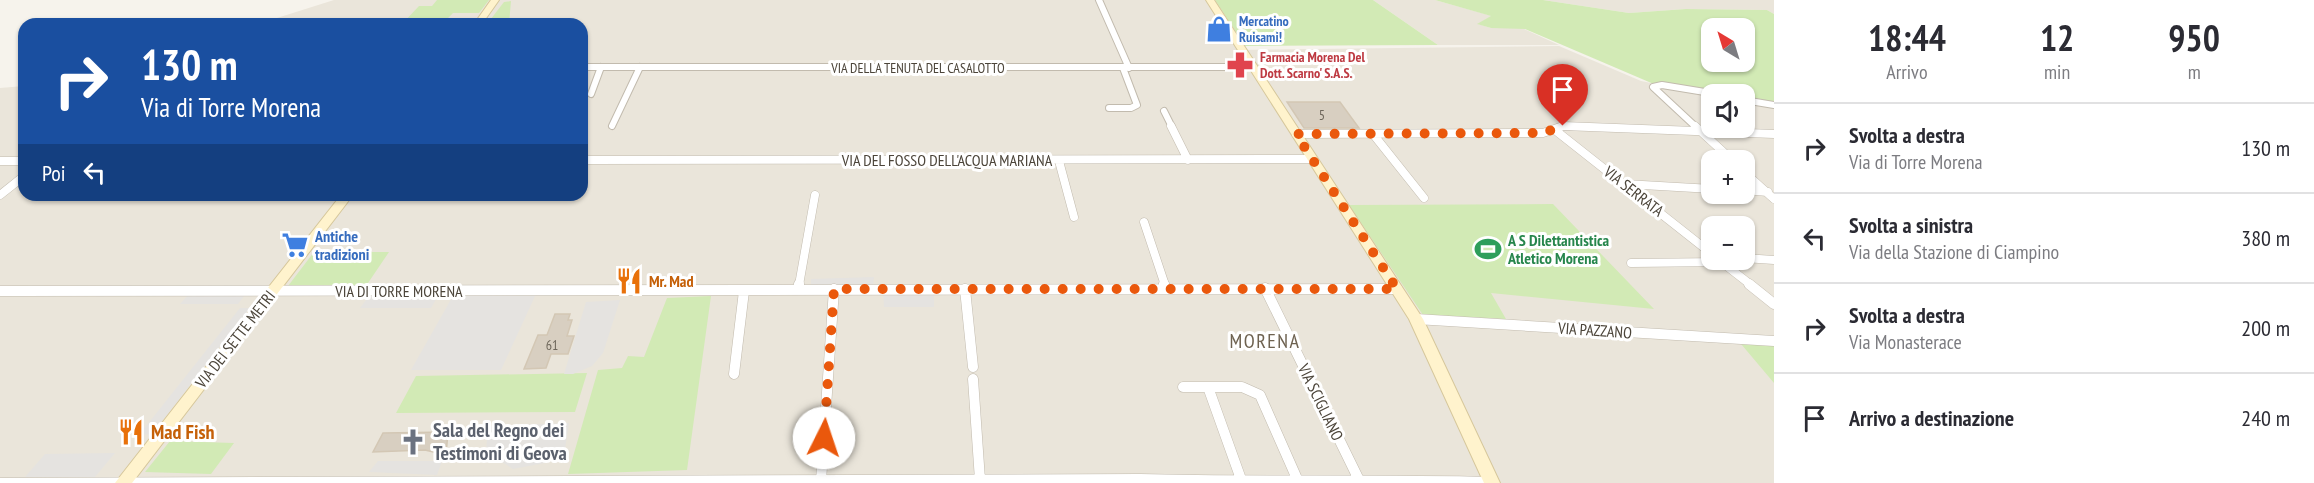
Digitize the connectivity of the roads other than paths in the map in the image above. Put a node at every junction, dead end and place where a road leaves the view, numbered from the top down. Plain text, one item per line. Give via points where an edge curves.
1 (495, 0) edge
2 (1099, 0) edge
3 (1210, 0) edge
4 (482, 18) edge
5 (588, 67) edge
6 (602, 67) junction
7 (640, 67) junction
8 (1253, 67) junction
9 (1126, 68) junction
10 (1701, 92) edge
11 (591, 94) dead end
12 (1755, 102) edge
13 (1774, 105) edge
14 (1109, 108) dead end
15 (1164, 111) dead end
16 (612, 126) dead end
17 (1555, 130) junction
18 (1700, 131) junction
19 (1296, 134) junction
20 (1373, 134) junction
21 (1774, 134) edge
22 (1721, 150) edge
23 (1312, 159) junction
24 (588, 160) edge
25 (1188, 160) junction
26 (0, 161) edge
27 (18, 161) edge
28 (1059, 161) junction
29 (1755, 180) edge
30 (18, 181) edge
31 (1624, 184) junction
32 (1701, 188) edge
33 (1755, 191) edge
34 (1770, 192) edge
35 (0, 195) edge
36 (815, 195) dead end
37 (1424, 198) dead end
38 (1774, 199) edge
39 (342, 201) edge
40 (1074, 216) dead end
41 (1144, 222) dead end
42 (1701, 245) edge
43 (1755, 259) edge
44 (1774, 260) edge
45 (1701, 261) edge
46 (1630, 263) dead end
47 (1731, 270) edge
48 (1265, 288) junction
49 (834, 289) junction
50 (966, 289) junction
51 (1166, 289) junction
52 (1397, 289) junction
53 (798, 290) junction
54 (0, 291) edge
55 (272, 291) junction
56 (744, 291) junction
57 (1774, 304) edge
58 (1416, 319) junction
59 (1774, 341) edge
60 (973, 367) dead end
61 (734, 374) dead end
62 (973, 379) dead end
63 (1183, 387) dead end
64 (1208, 387) junction
65 (980, 480) junction
66 (821, 481) junction
67 (1036, 481) edge
68 (1145, 481) edge
69 (1298, 481) junction
70 (1360, 481) edge
71 (124, 482) edge
72 (1249, 482) edge
73 (1492, 482) edge
74 (0, 483) edge
75 (23, 483) edge

1 - 4 street
2 - 9 street
3 - 8 street
5 - 6 street, VIA DELLA TENUTA DEL CASALOTTO
6 - 7 street, VIA DELLA TENUTA DEL CASALOTTO
6 - 11 street
7 - 9 street, VIA DELLA TENUTA DEL CASALOTTO
7 - 16 street
8 - 9 street, VIA DELLA TENUTA DEL CASALOTTO
8 - 19 street
9 - 14 street via 1137,105
10 - 18 street via 1653,87
12 - 13 street
15 - 25 street
17 - 18 street via 1563,126
17 - 20 street
17 - 31 street, VIA SERRATA
18 - 21 street
18 - 22 street
19 - 20 street
19 - 23 street
20 - 37 street
23 - 25 street, VIA DEL FOSSO DELL'ACQUA MARIANA
23 - 52 street
24 - 28 street, VIA DEL FOSSO DELL'ACQUA MARIANA
25 - 28 street, VIA DEL FOSSO DELL'ACQUA MARIANA
26 - 27 street
28 - 40 street
29 - 34 street
30 - 35 street
31 - 32 street
31 - 42 street, VIA SERRATA
33 - 34 street
34 - 38 street
36 - 53 street
39 - 55 street, VIA DEI SETTE METRI
41 - 51 street
43 - 44 street
45 - 46 street
47 - 57 street
48 - 51 street, VIA DI TORRE MORENA
48 - 52 street, VIA DI TORRE MORENA
48 - 70 street, VIA SCIGLIANO
49 - 50 street, VIA DI TORRE MORENA
49 - 53 street, VIA DI TORRE MORENA
49 - 66 street
50 - 51 street, VIA DI TORRE MORENA
50 - 60 street
52 - 58 street
53 - 56 street, VIA DI TORRE MORENA
54 - 55 street, VIA DI TORRE MORENA
55 - 56 street, VIA DI TORRE MORENA
55 - 71 street, VIA DEI SETTE METRI
56 - 61 street
58 - 59 street, VIA PAZZANO
58 - 73 street
62 - 65 street
63 - 64 street
64 - 69 street via 1244,387 1260,395
64 - 72 street
65 - 66 street
65 - 67 street
66 - 71 street
67 - 68 street
68 - 72 street
69 - 70 street
69 - 72 street
70 - 73 street
71 - 75 street
74 - 75 street

